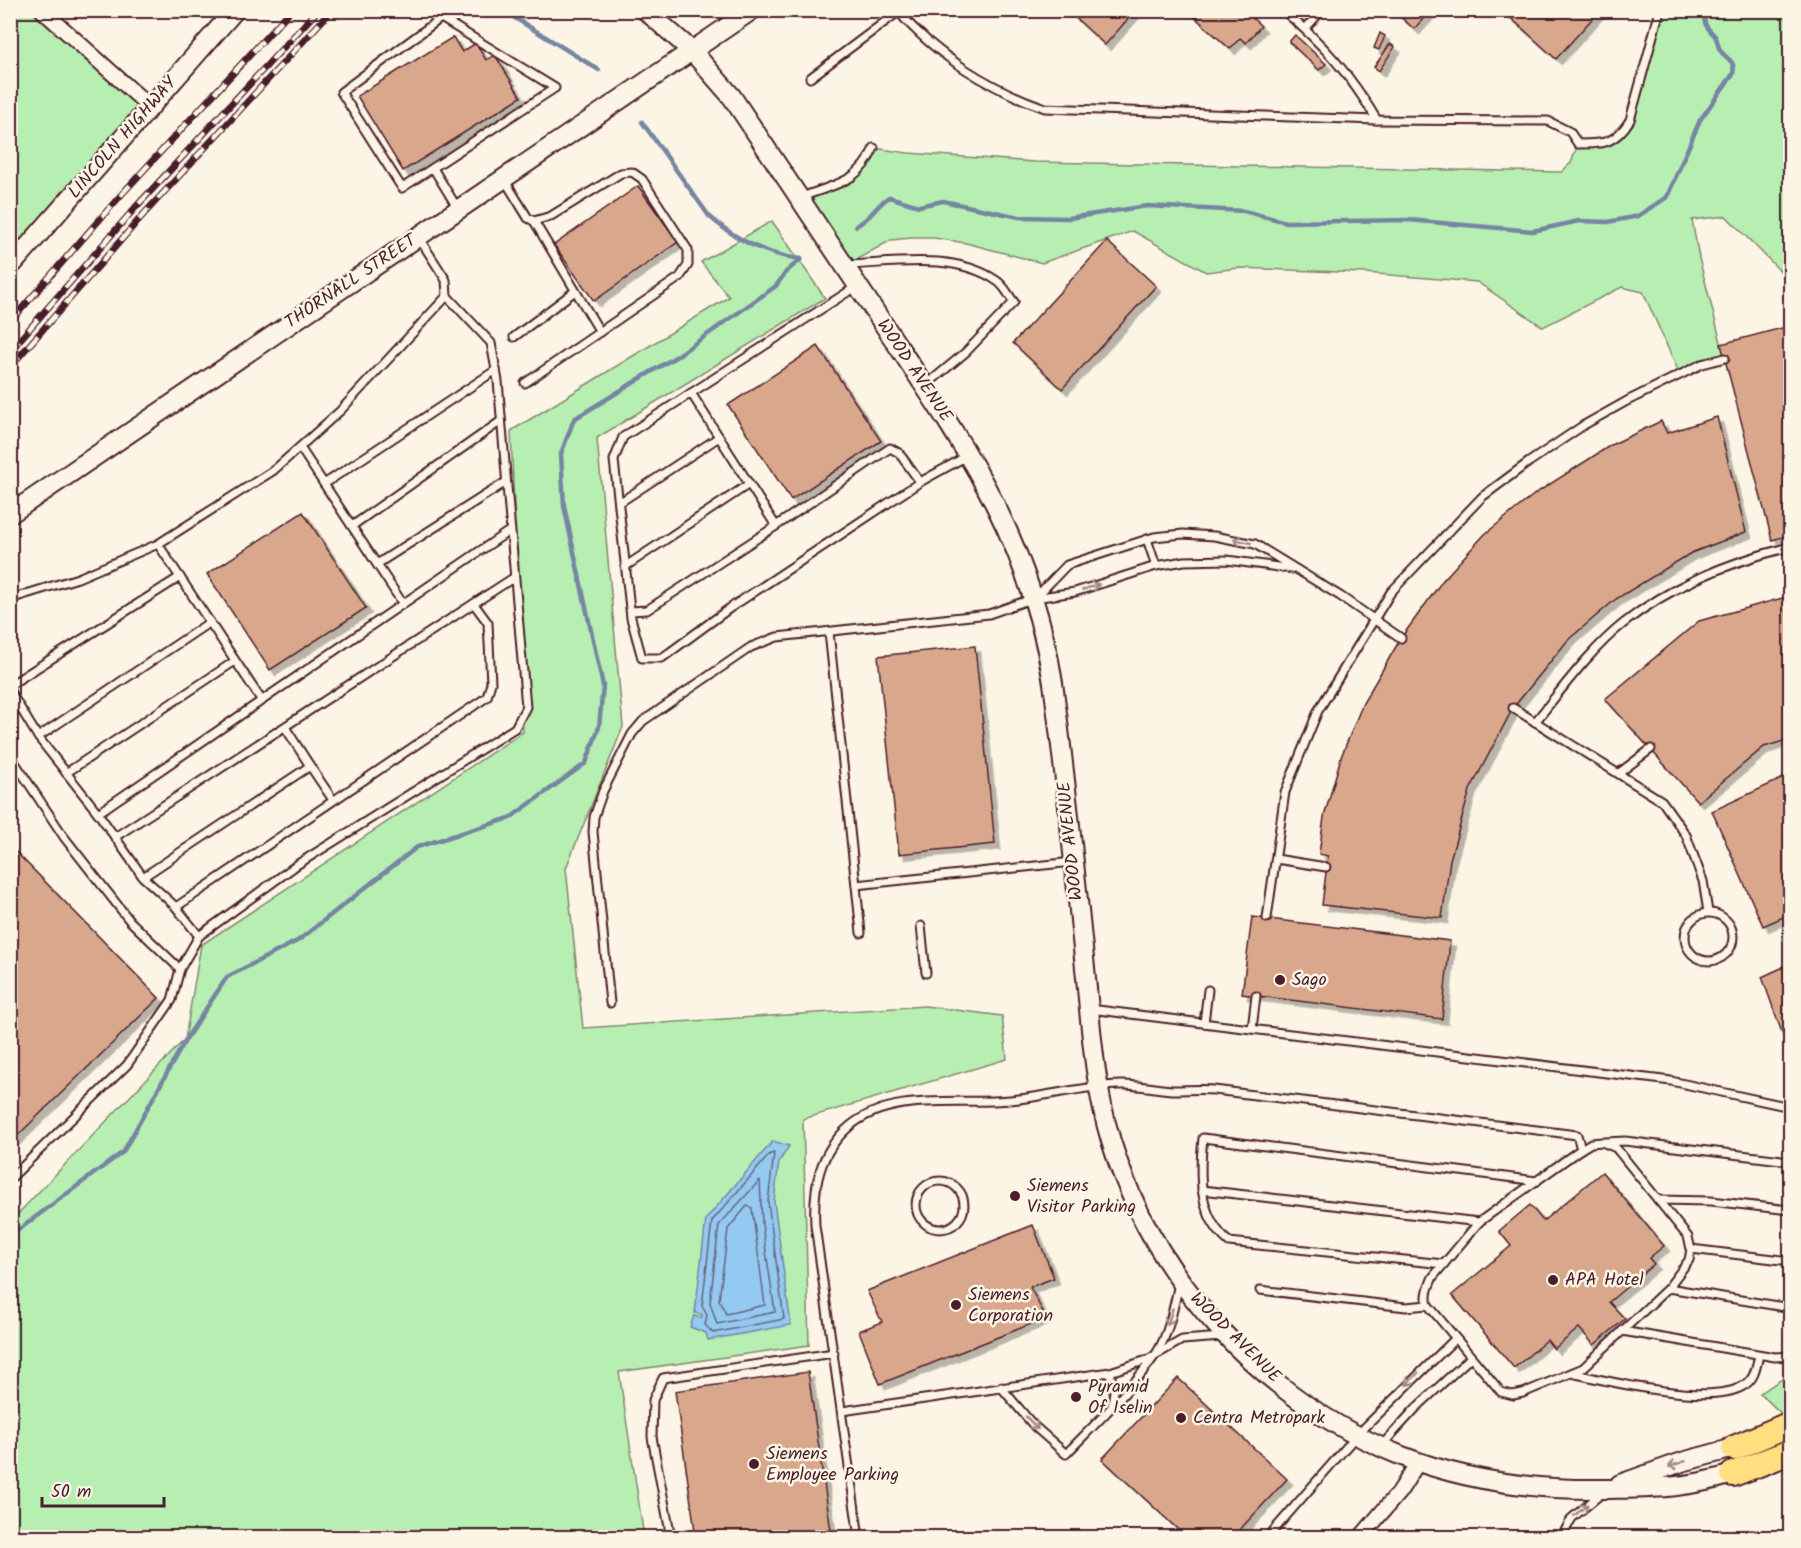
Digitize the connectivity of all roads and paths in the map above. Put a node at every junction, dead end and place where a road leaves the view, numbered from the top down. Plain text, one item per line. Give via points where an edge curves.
1 (42, 10) edge
2 (235, 10) edge
3 (645, 10) edge
4 (752, 10) edge
5 (914, 10) edge
6 (1283, 10) edge
7 (1322, 10) edge
8 (1660, 10) edge
9 (898, 11) edge
10 (905, 20) junction
11 (1305, 29) junction
12 (692, 51) junction
13 (810, 78) dead end
14 (150, 107) junction
15 (1377, 120) junction
16 (874, 148) dead end
17 (433, 168) junction
18 (504, 179) junction
19 (799, 198) junction
20 (458, 209) junction
21 (534, 221) junction
22 (418, 236) junction
23 (845, 266) junction
24 (10, 267) edge
25 (858, 286) junction
26 (575, 291) junction
27 (447, 296) junction
28 (600, 332) junction
29 (514, 338) dead end
30 (1725, 358) dead end
31 (496, 370) junction
32 (525, 383) dead end
33 (925, 386) junction
34 (691, 393) junction
35 (501, 421) junction
36 (719, 437) junction
37 (301, 449) junction
38 (969, 455) junction
39 (506, 482) junction
40 (920, 482) junction
41 (748, 483) junction
42 (324, 484) junction
43 (619, 503) junction
44 (10, 514) edge
45 (352, 526) junction
46 (776, 526) junction
47 (509, 531) junction
48 (1147, 539) junction
49 (158, 544) junction
50 (1791, 547) edge
51 (377, 564) junction
52 (626, 566) junction
53 (1156, 566) junction
54 (1293, 569) junction
55 (180, 577) junction
56 (513, 578) junction
57 (1034, 598) junction
58 (10, 599) edge
59 (403, 604) junction
60 (474, 604) junction
61 (631, 611) junction
62 (1373, 619) junction
63 (210, 622) junction
64 (829, 632) junction
65 (1401, 638) dead end
66 (235, 661) junction
67 (10, 685) edge
68 (10, 691) edge
69 (262, 701) junction
70 (1513, 708) dead end
71 (1535, 722) junction
72 (285, 727) junction
73 (38, 737) junction
74 (1651, 749) dead end
75 (10, 754) edge
76 (310, 766) junction
77 (66, 773) junction
78 (1619, 773) junction
79 (333, 800) junction
80 (98, 813) junction
81 (115, 837) junction
82 (1276, 859) junction
83 (1073, 862) junction
84 (1326, 867) dead end
85 (143, 877) junction
86 (856, 885) junction
87 (176, 907) junction
88 (1708, 912) junction
89 (1267, 918) dead end
90 (921, 926) dead end
91 (861, 933) dead end
92 (199, 936) junction
93 (180, 969) junction
94 (926, 973) dead end
95 (1208, 990) dead end
96 (1256, 996) dead end
97 (610, 1003) dead end
98 (1090, 1009) junction
99 (1204, 1023) junction
100 (1252, 1029) junction
101 (1099, 1087) junction
102 (1791, 1107) edge
103 (1602, 1142) junction
104 (1581, 1149) junction
105 (1791, 1161) edge
106 (10, 1179) edge
107 (1537, 1181) junction
108 (1202, 1190) junction
109 (1658, 1200) junction
110 (1791, 1210) edge
111 (1479, 1222) junction
112 (942, 1229) joint
113 (1691, 1249) junction
114 (1791, 1261) edge
115 (1444, 1264) junction
116 (1179, 1281) junction
117 (1668, 1288) junction
118 (1260, 1290) dead end
119 (1428, 1305) junction
120 (1791, 1308) edge
121 (1622, 1331) junction
122 (1228, 1337) junction
123 (1455, 1339) junction
124 (1157, 1352) junction
125 (834, 1353) junction
126 (1759, 1355) junction
127 (1791, 1356) edge
128 (1471, 1357) junction
129 (1110, 1372) junction
130 (1572, 1373) junction
131 (1001, 1388) junction
132 (1112, 1407) junction
133 (842, 1411) junction
134 (1791, 1424) edge
135 (1358, 1435) junction
136 (1791, 1435) edge
137 (1381, 1447) junction
138 (1734, 1448) junction
139 (1791, 1452) edge
140 (1791, 1461) edge
141 (1418, 1462) junction
142 (1733, 1474) junction
143 (1607, 1489) junction
144 (671, 1538) edge
145 (860, 1538) edge
146 (1267, 1538) edge
147 (1360, 1538) edge
148 (1561, 1538) edge

1 - 14 street
2 - 14 street, LINCOLN HIGHWAY
3 - 12 street, WOOD AVENUE
4 - 12 street, THORNALL STREET
5 - 10 lane
6 - 11 lane
7 - 11 lane
8 - 15 lane via 1630,120 1621,134 1604,144 1578,144 1570,132 1548,121
9 - 10 lane
9 - 13 lane
10 - 15 lane via 953,60 1008,95 1045,108
11 - 15 lane via 1354,82
12 - 18 street, THORNALL STREET
12 - 19 street, WOOD AVENUE via 732,97
14 - 24 street, LINCOLN HIGHWAY
16 - 19 lane via 866,166 856,176
17 - 17 lane via 555,88 441,18 341,92 402,188
17 - 20 lane
18 - 20 street, THORNALL STREET
18 - 21 lane via 528,218
19 - 23 street, WOOD AVENUE
20 - 22 street, THORNALL STREET
21 - 26 lane
21 - 28 lane via 551,216 621,173 632,172 642,179 688,250 688,265 680,277
22 - 27 lane via 446,280
22 - 44 street, THORNALL STREET
23 - 25 street, WOOD AVENUE
23 - 33 lane via 963,264 998,281 1014,302 966,352
25 - 33 street, WOOD AVENUE
25 - 34 lane
26 - 28 lane
26 - 29 lane
27 - 31 lane via 491,343
27 - 37 lane
28 - 32 lane
30 - 62 lane via 1702,364 1627,401 1529,462 1482,497 1391,592
31 - 35 lane
31 - 42 lane
33 - 38 street, WOOD AVENUE
34 - 36 lane
34 - 43 lane via 623,437 614,460
35 - 39 lane
35 - 45 lane
36 - 41 lane
36 - 43 lane
37 - 42 lane
37 - 49 lane
38 - 40 lane
38 - 57 street, WOOD AVENUE via 1014,541
39 - 47 lane
39 - 51 lane
40 - 46 lane via 899,453 890,448
40 - 61 lane via 662,658 642,658
41 - 46 lane
41 - 52 lane
42 - 45 lane
43 - 52 lane
45 - 51 lane
46 - 61 lane via 647,610
47 - 56 lane
47 - 59 lane
48 - 53 lane
54 -> 48 lane via 1255,544 1235,538 1183,534
48 - 57 lane via 1067,564
49 - 55 lane
49 - 58 lane via 78,578
50 - 71 lane via 1757,555 1692,580 1624,623 1580,667
51 - 59 lane
52 - 61 lane
53 - 54 lane via 1213,560
57 -> 53 lane via 1075,592
54 - 62 lane
55 - 63 lane
55 - 67 lane
56 - 60 lane
56 - 92 lane via 526,707 515,728 298,864
57 - 64 lane via 989,614
57 - 83 street, WOOD AVENUE via 1053,683
59 - 69 lane
60 - 72 lane
60 - 79 lane via 488,623 491,683 487,697
62 - 65 lane
62 - 82 lane via 1317,711 1285,792
63 - 66 lane
63 - 73 lane
64 - 86 lane
64 - 97 lane via 760,642 643,721 632,734 599,801 593,824
66 - 69 lane
66 - 77 lane
68 - 73 lane
69 - 80 lane
70 - 71 lane
71 - 78 lane
72 - 76 lane
72 - 81 lane
73 - 77 lane
74 - 78 lane
75 - 93 lane via 64,837 130,921
76 - 79 lane
76 - 85 lane
77 - 80 lane
78 - 88 lane via 1662,801 1679,823 1700,872
79 - 87 lane
80 - 81 lane
81 - 85 lane
82 - 84 lane
82 - 89 lane
83 - 86 lane
83 - 98 street, WOOD AVENUE
85 - 87 lane
86 - 91 lane
87 - 92 lane
88 - 88 lane via 1694,918 1684,938 1695,957 1709,962 1729,951 1734,936 1723,916
90 - 94 lane
92 - 93 lane
93 - 106 lane via 171,1000 127,1065
95 - 99 lane
96 - 100 lane
98 - 99 lane
98 - 101 street, WOOD AVENUE
99 - 100 lane
100 - 102 lane via 1671,1081
101 - 104 lane via 1128,1084 1214,1090 1577,1135
101 - 116 street, WOOD AVENUE via 1107,1128 1130,1195
101 - 125 lane via 1012,1100 909,1104 879,1110 851,1124 830,1146 819,1170 814,1200
103 - 104 lane
103 - 105 lane via 1624,1141
103 - 109 lane via 1616,1148
104 - 107 lane
107 - 108 lane via 1203,1138 1199,1175
107 - 111 lane
108 - 111 lane
108 - 115 lane via 1217,1231 1229,1242
109 - 110 lane
109 - 113 lane via 1688,1237
111 - 115 lane
112 - 112 lane via 959,1220 964,1201 953,1184 936,1181 921,1190 916,1210 924,1223
113 - 114 lane
113 - 117 lane via 1689,1260
115 - 119 lane via 1430,1285
116 - 122 street, WOOD AVENUE
116 -> 124 lane
117 - 120 lane
117 - 121 lane
118 - 119 lane via 1406,1307
119 - 123 lane
121 - 126 lane
121 - 130 lane via 1583,1368
122 - 124 lane via 1182,1340
122 - 135 street, WOOD AVENUE via 1293,1395
123 - 128 lane
123 -> 135 lane
124 - 129 lane via 1147,1360
124 - 132 lane
125 - 133 lane
125 - 144 lane via 663,1378 653,1400 652,1437
126 - 127 lane
126 - 130 lane via 1755,1373 1744,1386 1716,1395 1627,1385
128 - 130 lane via 1501,1392 1513,1395
128 - 137 lane
129 - 131 lane
129 - 132 lane
131 -> 132 lane via 1034,1426 1066,1454
131 - 133 lane
133 - 145 lane
134 - 138 highway
135 - 137 street, WOOD AVENUE
135 - 146 lane
136 - 138 highway
137 - 141 street, WOOD AVENUE
138 -> 143 street, WOOD AVENUE
139 - 142 highway
140 - 142 highway
141 - 143 street, WOOD AVENUE via 1513,1485
141 - 147 street via 1400,1491
142 - 143 street, WOOD AVENUE via 1680,1488
148 -> 143 lane via 1572,1518

